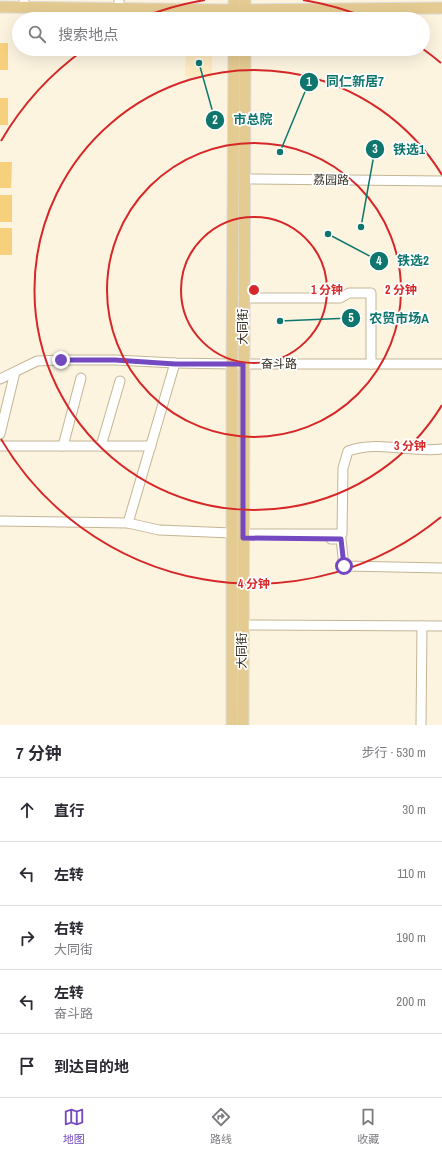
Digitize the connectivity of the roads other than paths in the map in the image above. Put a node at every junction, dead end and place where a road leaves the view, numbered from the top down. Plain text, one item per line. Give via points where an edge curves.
1 (24, 1) edge
2 (119, 1) edge
3 (0, 2) edge
4 (442, 3) edge
5 (0, 7) edge
6 (239, 8) edge
7 (442, 8) edge
8 (234, 56) edge
9 (245, 56) edge
10 (244, 179) junction
11 (442, 181) edge
12 (243, 298) junction
13 (175, 364) junction
14 (237, 364) junction
15 (372, 364) junction
16 (442, 364) edge
17 (15, 372) junction
18 (81, 378) dead end
19 (0, 379) edge
20 (120, 382) dead end
21 (0, 434) edge
22 (0, 446) edge
23 (63, 446) junction
24 (101, 446) junction
25 (151, 446) junction
26 (442, 449) edge
27 (0, 521) edge
28 (128, 523) junction
29 (239, 535) junction
30 (442, 568) edge
31 (242, 625) junction
32 (422, 626) junction
33 (442, 626) edge
34 (232, 725) edge
35 (243, 725) edge
36 (421, 725) edge

1 - 2 main road
1 - 3 main road
2 - 6 main road
4 - 6 main road
5 - 6 main road
6 - 7 main road
8 - 14 main road, 大同街
9 - 10 main road, 大同街
10 - 11 street, 荔园路
10 - 12 main road, 大同街
12 - 14 main road, 大同街
12 - 15 street via 340,298 349,293 371,293
13 - 14 street, 奋斗路
13 - 17 street, 奋斗路 via 115,360 37,361
13 - 25 street
14 - 15 street, 奋斗路
14 - 29 main road, 大同街
15 - 16 street, 奋斗路
17 - 19 street, 奋斗路
17 - 21 street
18 - 23 street
20 - 24 street
22 - 23 street
23 - 24 street
24 - 25 street
25 - 28 street
26 - 29 street via 379,446 348,451 343,468 342,534
27 - 28 street
28 - 29 street via 160,530
29 - 30 street via 341,539 344,566
29 - 31 main road, 大同街
29 - 34 main road, 大同街
31 - 32 street
31 - 35 main road, 大同街
32 - 33 street
32 - 36 street

